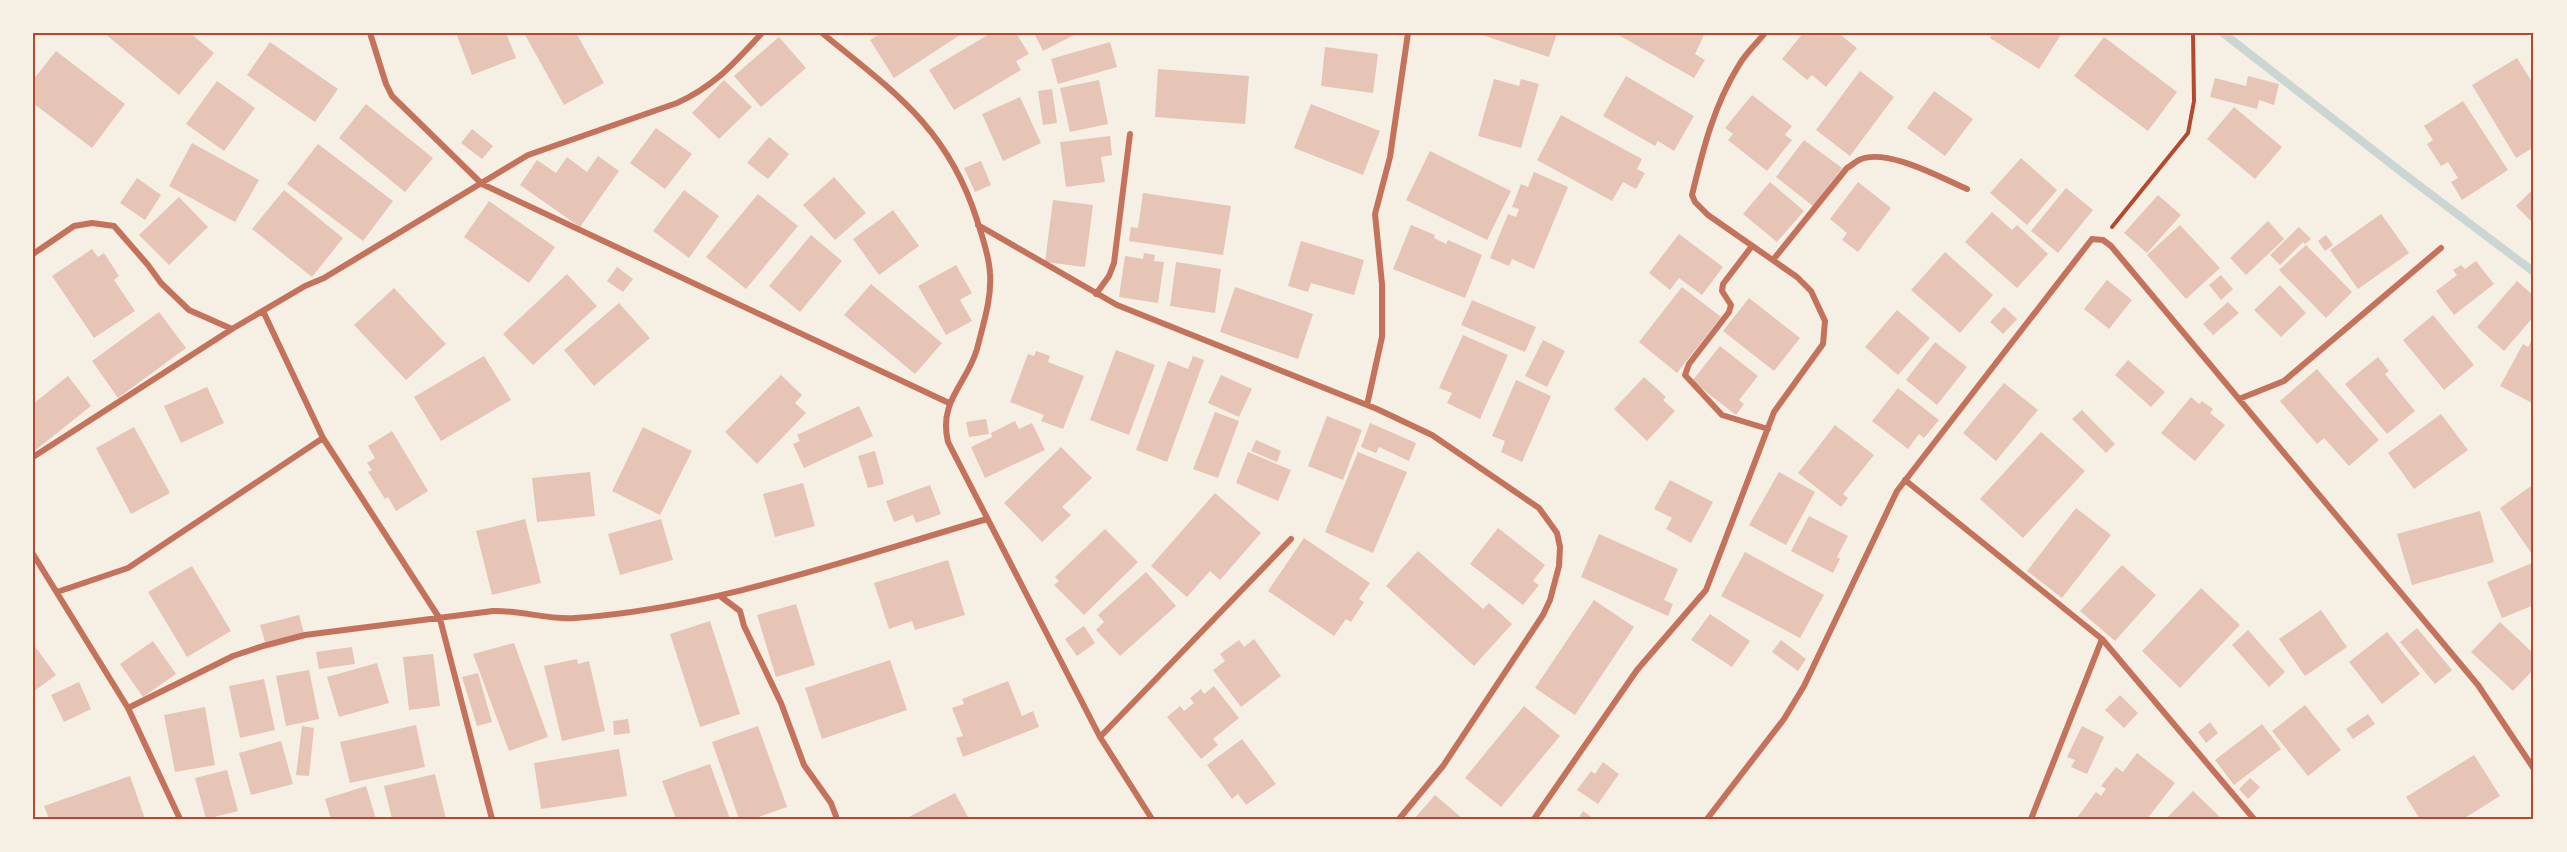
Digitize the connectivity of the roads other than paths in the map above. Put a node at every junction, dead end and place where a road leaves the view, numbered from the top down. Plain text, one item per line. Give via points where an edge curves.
1 (370, 33) edge
2 (762, 33) edge
3 (822, 33) edge
4 (1408, 33) edge
5 (1765, 33) edge
6 (1130, 134) dead end
7 (482, 184) junction
8 (1967, 189) dead end
9 (978, 225) junction
10 (1752, 246) junction
11 (2440, 248) dead end
12 (33, 254) edge
13 (1773, 260) junction
14 (1096, 294) junction
15 (263, 311) junction
16 (232, 328) junction
17 (2240, 399) junction
18 (949, 403) junction
19 (1367, 405) junction
20 (1768, 429) junction
21 (323, 438) junction
22 (33, 457) edge
23 (1905, 480) junction
24 (987, 519) junction
25 (1291, 539) dead end
26 (33, 554) edge
27 (57, 592) junction
28 (720, 596) junction
29 (440, 619) junction
30 (2102, 639) junction
31 (128, 708) junction
32 (1100, 737) junction
33 (2534, 769) edge
34 (180, 819) edge
35 (492, 819) edge
36 (837, 819) edge
37 (1152, 819) edge
38 (1399, 819) edge
39 (1534, 819) edge
40 (1707, 819) edge
41 (2031, 819) edge
42 (2254, 819) edge

1 - 7 street via 392,96
2 - 7 street via 723,75 700,93 528,155
3 - 9 street via 898,96 933,132 956,166
4 - 19 street via 1390,157 1375,214 1382,284 1382,337
5 - 10 street via 1740,63 1719,103 1692,195 1708,215
6 - 14 street via 1114,263
7 - 15 street
7 - 18 street
8 - 13 street via 1907,163 1887,158 1860,159 1847,168
9 - 14 street
9 - 18 street via 990,273 987,310 975,357
10 - 13 street
10 - 20 street via 1722,284 1731,305 1729,312 1689,364 1685,375 1722,415
11 - 17 street via 2284,381
12 - 16 street via 74,226 114,226 189,310
13 - 20 street via 1811,291 1825,321 1822,344 1784,396
14 - 19 street via 1155,322
15 - 16 street
15 - 21 street
16 - 22 street
17 - 23 street via 2111,246 2092,239
17 - 33 street via 2478,685
18 - 24 street via 944,425 948,442
19 - 38 street via 1432,435 1539,508 1557,533 1560,547 1556,582 1543,615 1443,766
20 - 39 street via 1706,590 1637,670
21 - 27 street via 128,568
21 - 29 street
23 - 30 street
23 - 40 street via 1885,513 1804,686 1784,719
24 - 28 street
24 - 32 street
25 - 32 street
26 - 27 street
27 - 31 street
28 - 29 street via 576,618 503,610
28 - 36 street via 740,611 804,765 831,803
29 - 31 street via 316,634 263,646 233,656
29 - 35 street
30 - 41 street
30 - 42 street
31 - 34 street
32 - 37 street

